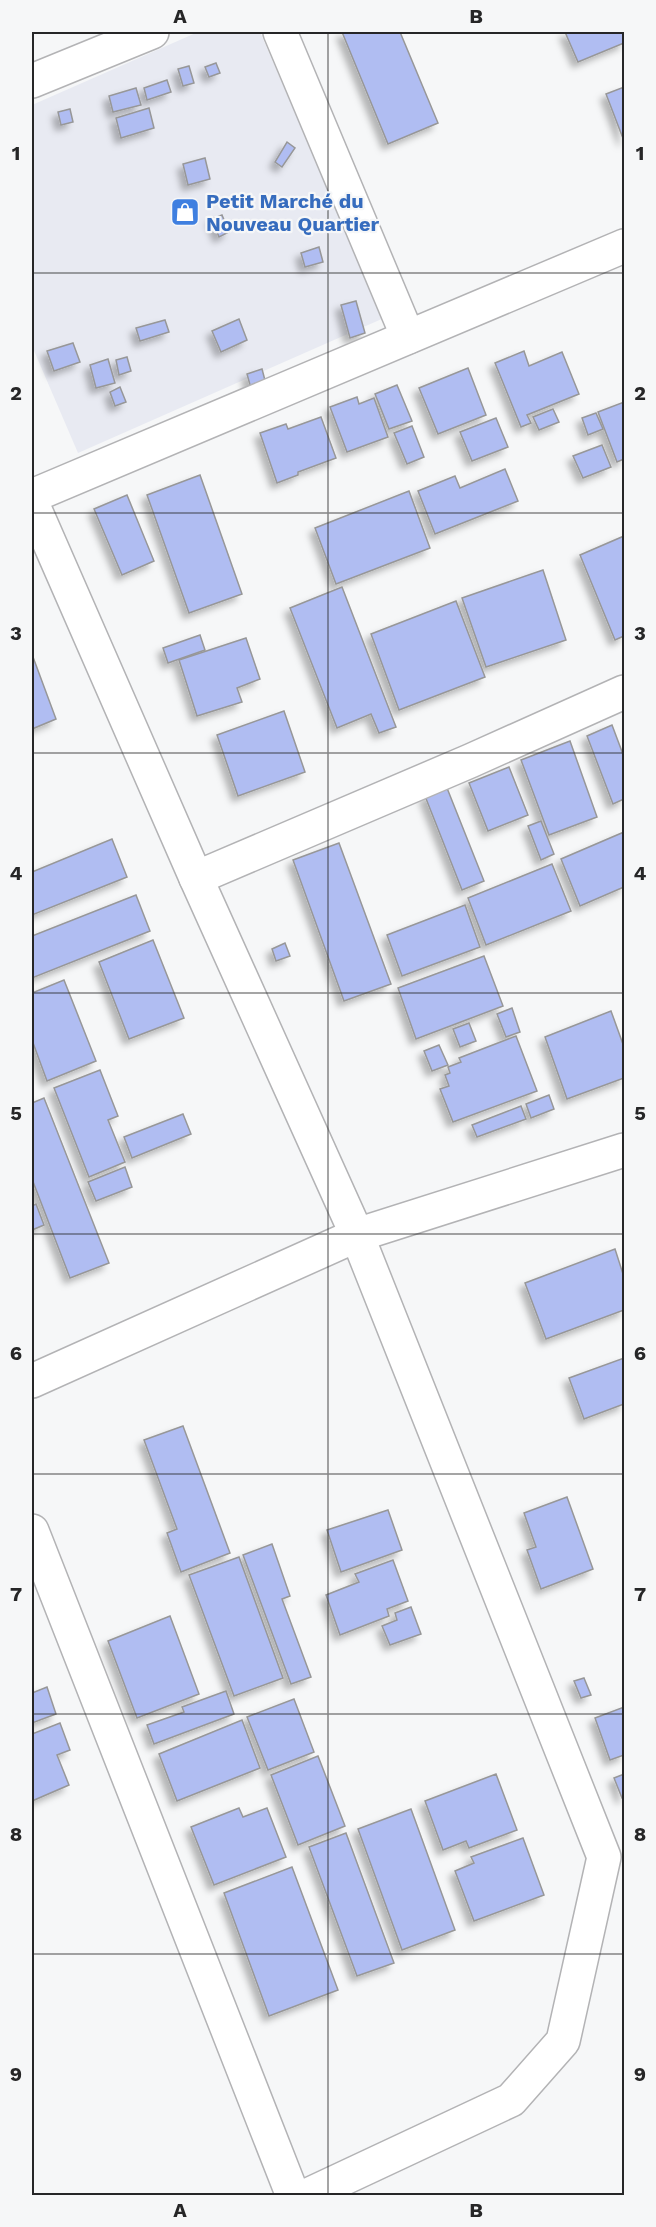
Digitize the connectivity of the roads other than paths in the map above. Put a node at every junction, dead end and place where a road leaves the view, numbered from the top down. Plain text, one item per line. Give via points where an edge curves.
1 (152, 32) edge
2 (280, 32) edge
3 (32, 81) edge
4 (624, 246) edge
5 (408, 337) junction
6 (32, 496) edge
7 (32, 503) edge
8 (624, 692) edge
9 (196, 878) junction
10 (624, 1149) edge
11 (357, 1235) junction
12 (32, 1380) edge
13 (32, 1531) edge
14 (293, 2196) edge
15 (306, 2196) edge

1 - 3 street
2 - 5 street
4 - 5 street
5 - 6 street
7 - 9 street
8 - 9 street
9 - 11 street
10 - 11 street
11 - 12 street
11 - 15 street via 604,1857 563,2040 511,2100
13 - 14 street

